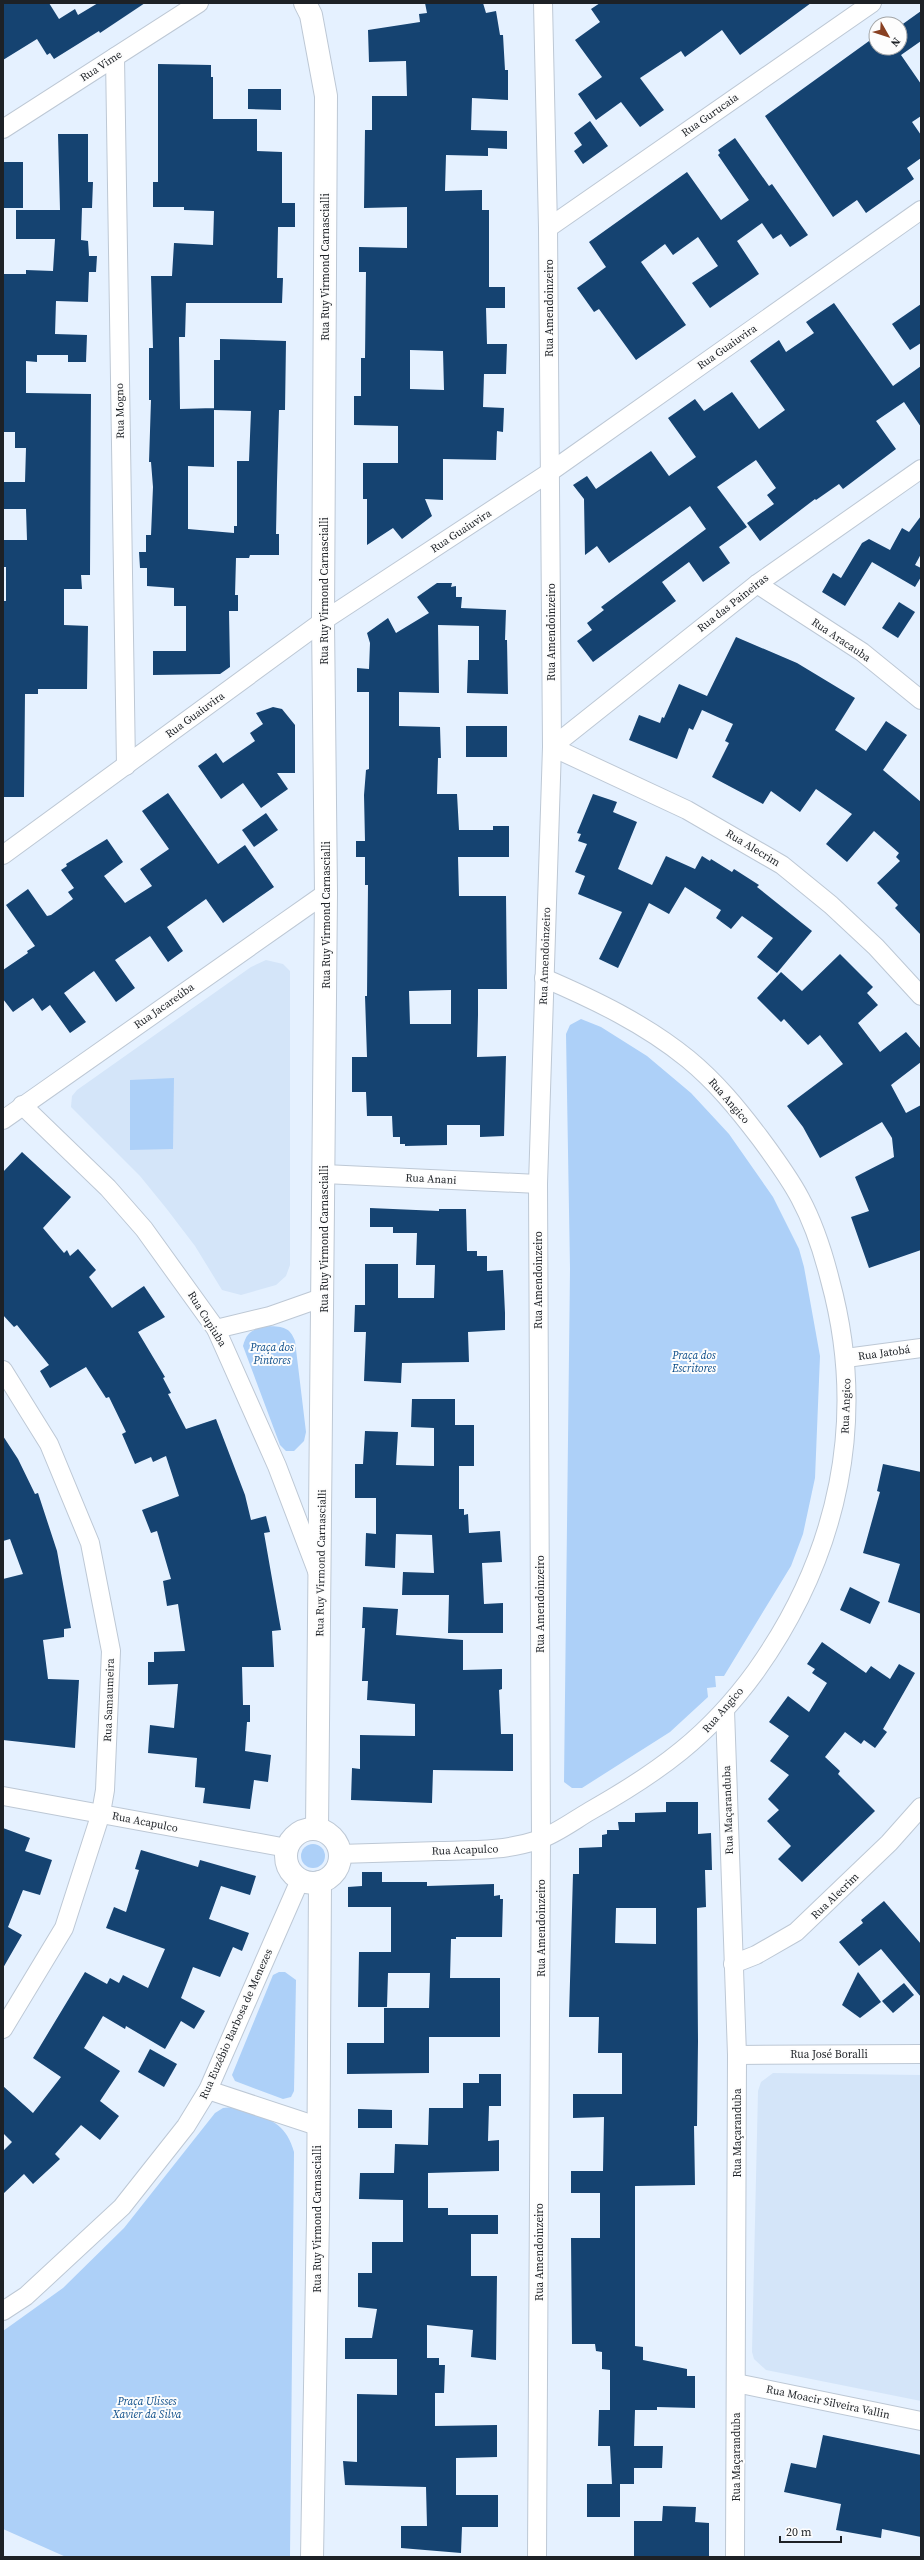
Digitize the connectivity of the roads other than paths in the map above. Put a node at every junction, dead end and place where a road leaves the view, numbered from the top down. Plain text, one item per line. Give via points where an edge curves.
1 (199, 3) edge
2 (305, 3) edge
3 (872, 3) edge
4 (546, 4) edge
5 (115, 57) junction
6 (3, 130) edge
7 (921, 210) edge
8 (548, 228) junction
9 (921, 469) edge
10 (550, 472) junction
11 (757, 584) junction
12 (323, 621) junction
13 (921, 700) edge
14 (552, 747) junction
15 (126, 766) junction
16 (3, 855) edge
17 (326, 894) junction
18 (544, 978) junction
19 (921, 996) edge
20 (22, 1106) junction
21 (3, 1120) edge
22 (324, 1174) junction
23 (538, 1184) junction
24 (324, 1297) junction
25 (216, 1329) junction
26 (921, 1348) edge
27 (846, 1358) junction
28 (3, 1370) edge
29 (320, 1578) junction
30 (725, 1710) junction
31 (3, 1796) edge
32 (921, 1807) edge
33 (101, 1813) junction
34 (317, 1829) junction
35 (541, 1839) junction
36 (287, 1848) junction
37 (339, 1854) junction
38 (310, 1881) junction
39 (733, 1964) junction
40 (3, 2029) edge
41 (737, 2054) junction
42 (921, 2054) edge
43 (208, 2090) junction
44 (317, 2126) junction
45 (3, 2311) edge
46 (736, 2383) junction
47 (921, 2421) edge
48 (312, 2557) edge
49 (537, 2557) edge
50 (735, 2557) edge

1 - 5 street, Rua Vime
2 - 12 street, Rua Ruy Virmond Carnascialli via 311,14 326,96
3 - 8 street, Rua Gurucaia
4 - 8 street, Rua Amendoinzeiro
5 - 6 street, Rua Vime
5 - 15 street, Rua Mogno
7 - 10 street, Rua Guaiuvira
8 - 10 street, Rua Amendoinzeiro
9 - 11 street, Rua das Paineiras
10 - 12 street, Rua Guaiuvira
10 - 14 street, Rua Amendoinzeiro
11 - 13 street, Rua Aracauba via 862,652
11 - 14 street, Rua das Paineiras
12 - 15 street, Rua Guaiuvira
12 - 17 street, Rua Ruy Virmond Carnascialli
14 - 18 street, Rua Amendoinzeiro
14 - 19 street, Rua Alecrim via 687,810 782,865 865,937
15 - 16 street, Rua Guaiuvira
17 - 20 street, Rua Jacareúba
17 - 22 street, Rua Ruy Virmond Carnascialli
18 - 23 street, Rua Amendoinzeiro
18 - 27 street, Rua Angico via 607,1006 658,1037 708,1076 742,1114 802,1201 828,1272
20 - 21 street, Rua Jacareúba
20 - 25 street, Rua Cupiuba via 108,1188 139,1223
22 - 23 street, Rua Anani
22 - 24 street, Rua Ruy Virmond Carnascialli
23 - 35 street, Rua Amendoinzeiro
24 - 25 street via 270,1316
24 - 29 street, Rua Ruy Virmond Carnascialli
25 - 29 street, Rua Cupiuba via 274,1458
26 - 27 street, Rua Jatobá
27 - 30 street, Rua Angico via 843,1459 824,1538 808,1582 788,1622 764,1659
28 - 33 street, Rua Samaumeira via 49,1444 90,1543 111,1651 105,1790
29 - 34 street, Rua Ruy Virmond Carnascialli
30 - 35 street, Rua Angico via 707,1730 651,1774
30 - 39 street, Rua Maçaranduba
31 - 33 street, Rua Acapulco
32 - 39 street, Rua Alecrim via 890,1843 796,1932 756,1955
33 - 36 street, Rua Acapulco
33 - 40 street, Rua Samaumeira via 64,1928
34 - 36 street via 302,1831 290,1841
34 - 37 street via 333,1838
35 - 37 street, Rua Acapulco via 502,1850
35 - 49 street, Rua Amendoinzeiro
36 - 38 street via 288,1866
37 - 38 street via 334,1871
38 - 43 street, Rua Euzébio Barbosa de Menezes
38 - 44 street, Rua Ruy Virmond Carnascialli
39 - 41 street, Rua Maçaranduba
41 - 42 street, Rua José Boralli
41 - 46 street, Rua Maçaranduba
43 - 44 street
43 - 45 street, Rua Euzébio Barbosa de Menezes via 186,2126 122,2207 26,2296
44 - 48 street, Rua Ruy Virmond Carnascialli
46 - 47 street, Rua Moacir Silveira Vallin
46 - 50 street, Rua Maçaranduba

